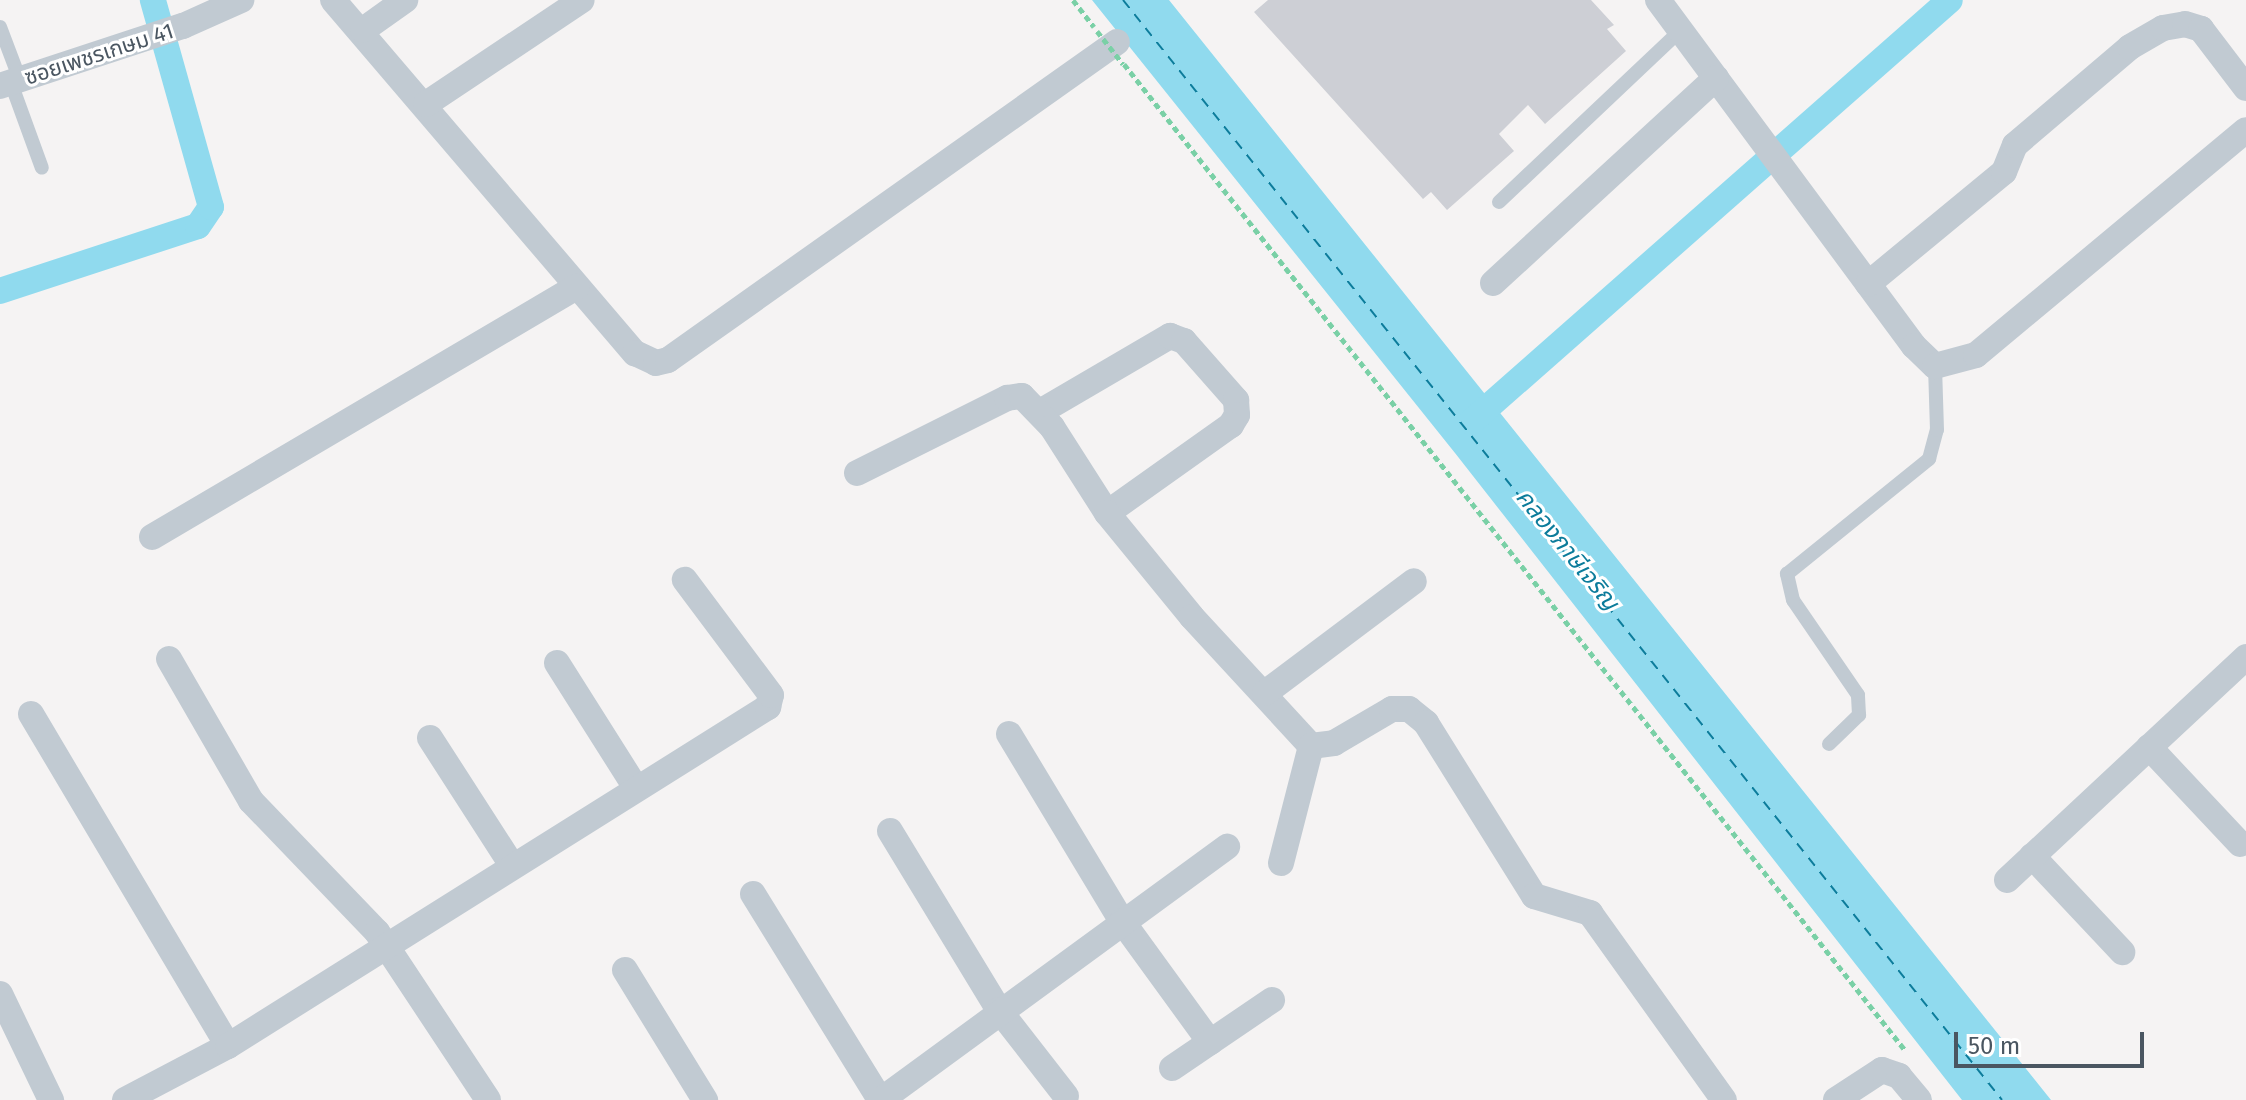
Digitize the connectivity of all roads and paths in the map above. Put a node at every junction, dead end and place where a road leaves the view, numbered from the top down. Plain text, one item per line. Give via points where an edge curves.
1 (241, 0) edge
2 (333, 0) edge
3 (405, 0) edge
4 (582, 0) edge
5 (1073, 0) edge
6 (1658, 0) edge
7 (0, 27) edge
8 (363, 30) junction
9 (1681, 30) junction
10 (1112, 45) junction
11 (1716, 78) junction
12 (10, 83) edge
13 (2246, 88) edge
14 (426, 104) junction
15 (2246, 130) edge
16 (42, 168) dead end
17 (1499, 202) dead end
18 (1493, 283) dead end
19 (1868, 284) junction
20 (577, 287) junction
21 (1935, 366) junction
22 (1040, 412) junction
23 (857, 473) dead end
24 (1107, 513) junction
25 (152, 537) dead end
26 (685, 580) dead end
27 (1414, 581) dead end
28 (2246, 657) edge
29 (169, 659) dead end
30 (557, 663) dead end
31 (1265, 693) junction
32 (31, 714) dead end
33 (1009, 734) dead end
34 (430, 738) dead end
35 (1829, 744) dead end
36 (1311, 746) junction
37 (2149, 747) junction
38 (636, 788) junction
39 (890, 831) dead end
40 (2240, 844) dead end
41 (1227, 847) dead end
42 (2032, 856) junction
43 (1281, 863) dead end
44 (512, 865) junction
45 (2007, 880) dead end
46 (753, 894) dead end
47 (1122, 921) junction
48 (389, 947) junction
49 (2122, 952) dead end
50 (625, 970) dead end
51 (0, 994) edge
52 (1272, 1000) dead end
53 (999, 1010) junction
54 (1210, 1042) junction
55 (228, 1046) junction
56 (1916, 1063) dead end
57 (1172, 1068) dead end
58 (1066, 1096) dead end
59 (51, 1100) edge
60 (125, 1100) edge
61 (488, 1100) edge
62 (705, 1100) edge
63 (880, 1100) edge
64 (1724, 1100) edge
65 (1836, 1100) edge
66 (1919, 1100) edge

1 - 12 street, ซอยเพชรเกษม 41 via 183,26
2 - 8 street
3 - 8 street
4 - 14 street
5 - 10 path
6 - 9 street
7 - 12 lane
8 - 14 street
9 - 11 street
9 - 17 lane
10 - 20 street via 668,360 656,363 635,353
10 - 56 path
11 - 18 street
11 - 19 street
12 - 16 lane
13 - 19 street via 2201,29 2185,24 2163,28 2130,47 2015,145 2004,172
14 - 20 street
15 - 21 street via 1976,355
19 - 21 street
20 - 25 street
21 - 35 lane via 1937,430 1929,459 1787,574 1793,600 1858,695 1859,715
22 - 23 street via 1022,396 1007,398
22 - 24 street
22 - 24 street via 1170,336 1184,341 1236,400 1231,425
24 - 31 street via 1192,617
26 - 38 street via 771,695 768,707
27 - 31 street
28 - 37 street
29 - 48 street via 251,801
30 - 38 street
31 - 36 street
32 - 55 street
33 - 47 street
34 - 44 street
36 - 43 street
36 - 64 street via 1334,743 1392,709 1409,709 1426,723 1534,896 1590,913
37 - 40 street
37 - 42 street
38 - 44 street
39 - 53 street
41 - 47 street
42 - 45 street
42 - 49 street
44 - 48 street
46 - 63 street
47 - 53 street
47 - 54 street
48 - 55 street
48 - 61 street
50 - 62 street
51 - 59 street
52 - 54 street
53 - 58 street
53 - 63 street
54 - 57 street
55 - 60 street
65 - 66 street via 1882,1070 1899,1076

